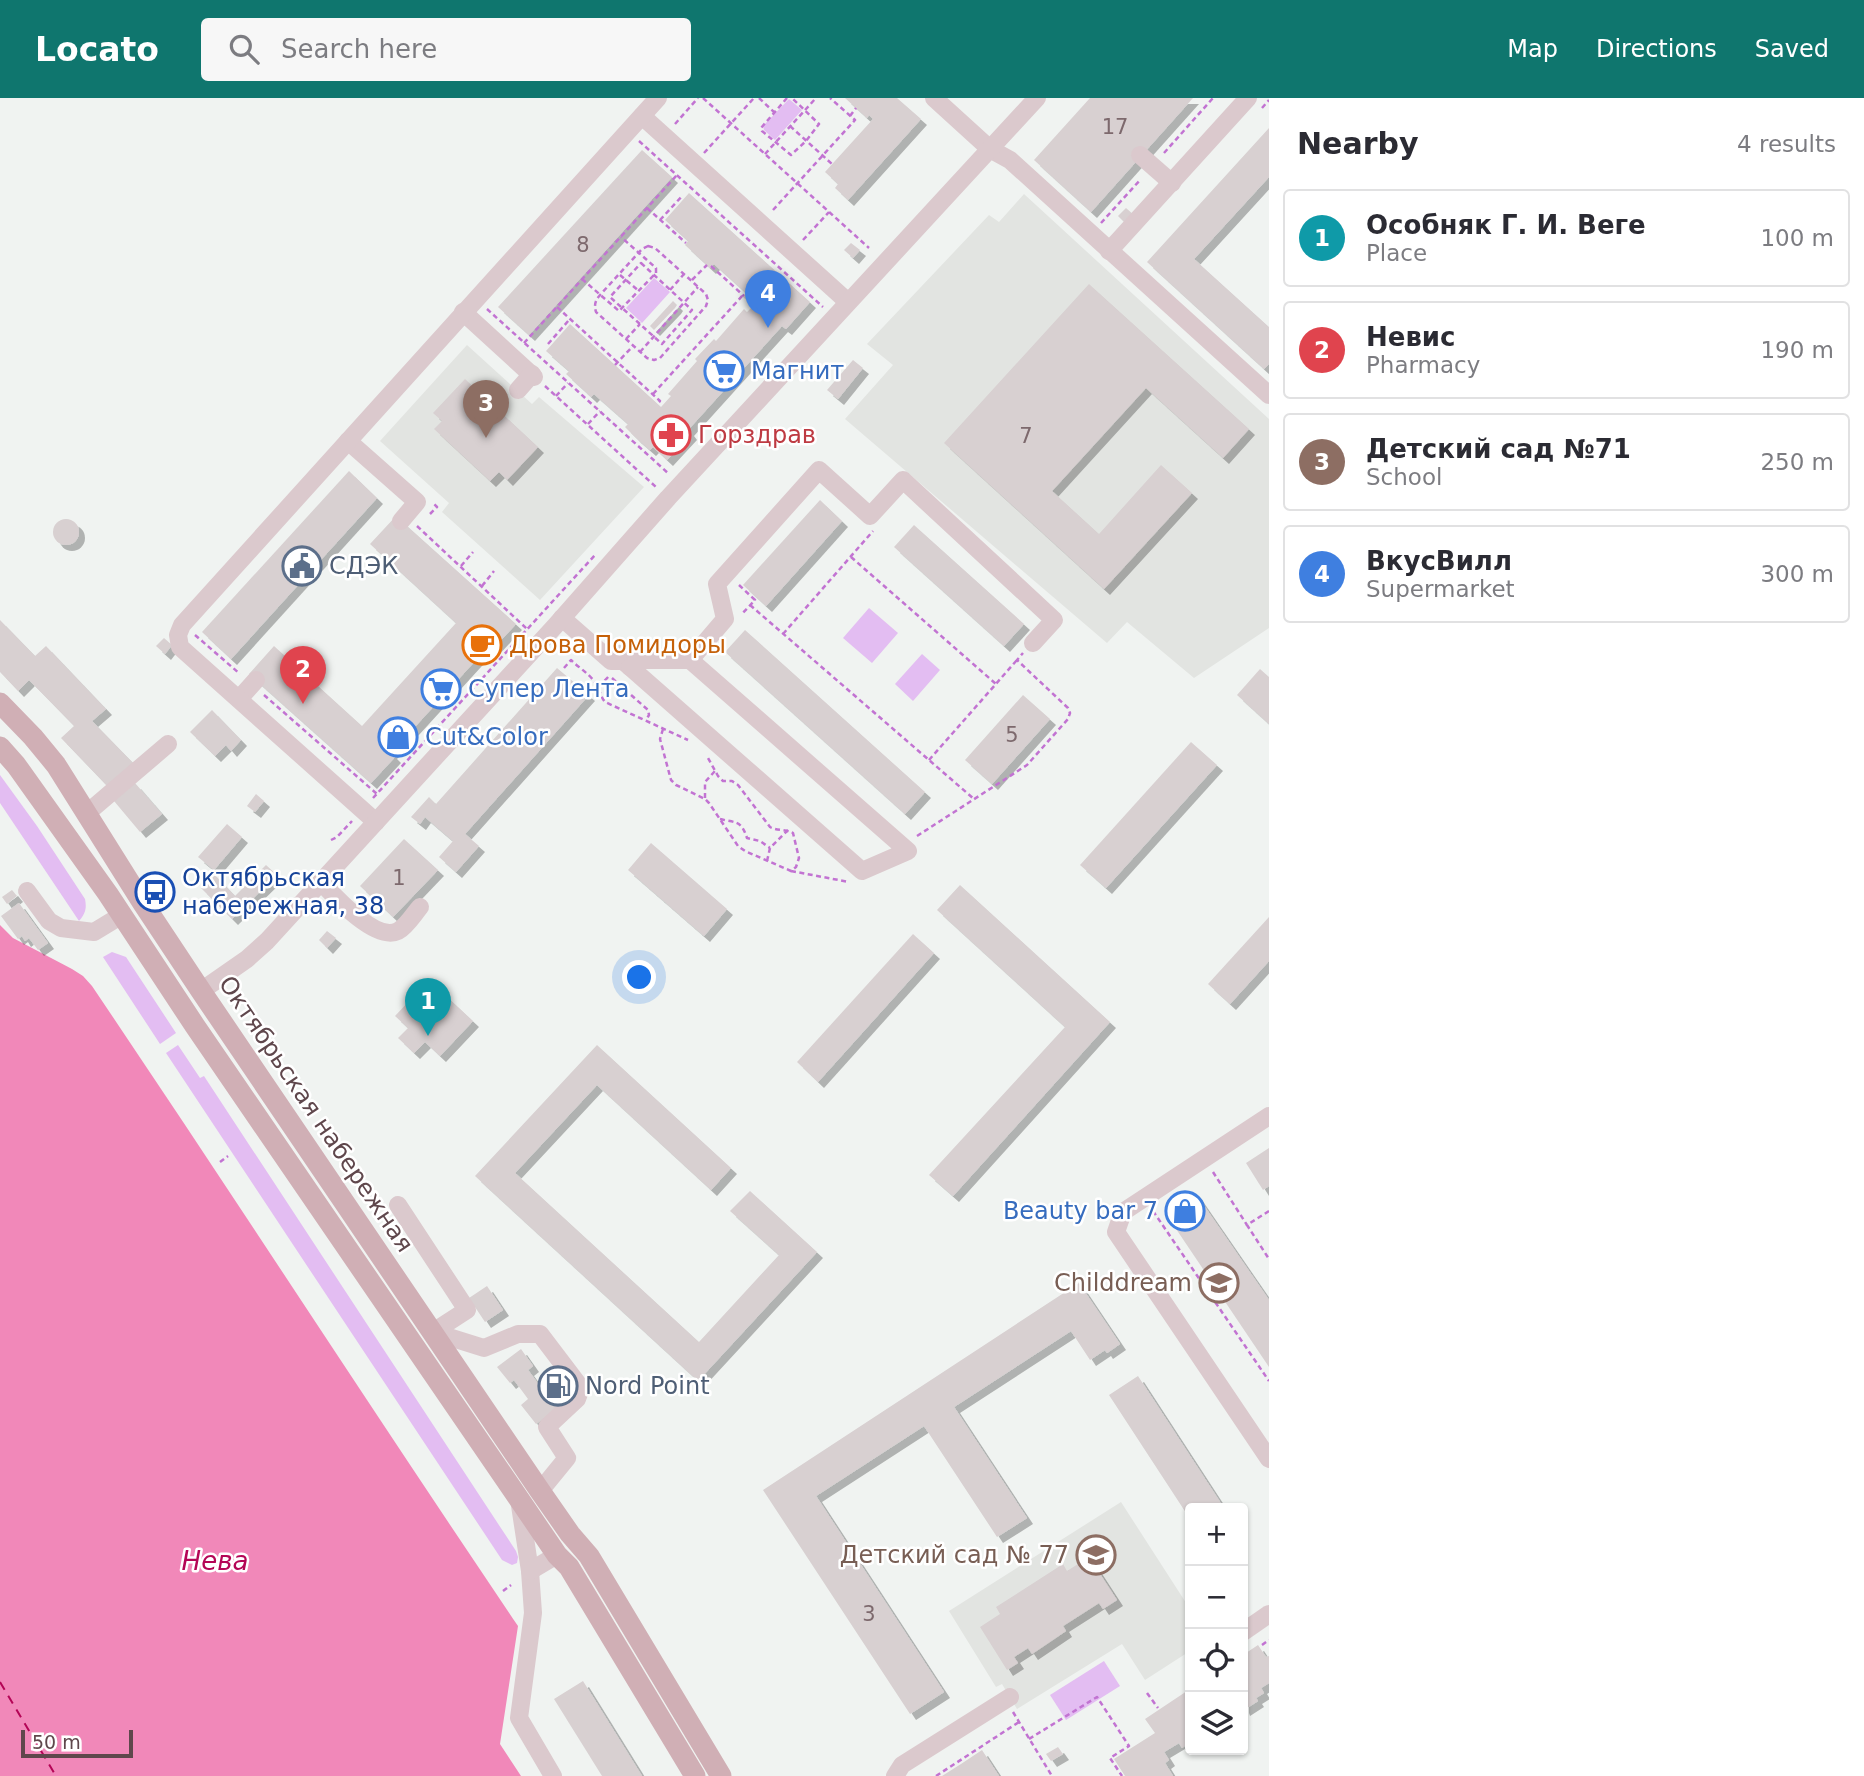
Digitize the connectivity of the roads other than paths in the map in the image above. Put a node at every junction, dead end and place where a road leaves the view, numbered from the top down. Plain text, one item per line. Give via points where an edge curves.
1 (658, 98) edge
2 (934, 98) edge
3 (1037, 98) edge
4 (1254, 104) edge
5 (642, 116) junction
6 (990, 149) junction
7 (1140, 155) dead end
8 (1172, 183) junction
9 (1100, 249) junction
10 (848, 302) junction
11 (463, 313) junction
12 (517, 390) dead end
13 (1269, 395) edge
14 (348, 441) junction
15 (408, 521) road end
16 (562, 618) junction
17 (1026, 645) road end
18 (690, 660) junction
19 (630, 667) junction
20 (254, 682) road end
21 (239, 699) junction
22 (0, 703) edge
23 (168, 744) dead end
24 (0, 747) edge
25 (86, 814) junction
26 (376, 822) junction
27 (321, 882) junction
28 (27, 891) dead end
29 (420, 907) dead end
30 (122, 915) junction
31 (201, 990) junction
32 (1269, 1116) edge
33 (398, 1205) dead end
34 (433, 1332) junction
35 (1269, 1459) edge
36 (540, 1491) junction
37 (519, 1499) junction
38 (563, 1561) junction
39 (530, 1571) junction
40 (1269, 1614) edge
41 (1247, 1629) edge
42 (1008, 1699) road end
43 (552, 1776) edge
44 (695, 1776) edge
45 (721, 1776) edge
46 (895, 1776) edge

1 - 5 street
2 - 6 street
3 - 6 street
4 - 8 street
5 - 10 street
5 - 11 street
6 - 9 street via 1010,160
6 - 10 street
7 - 8 street
8 - 9 street
9 - 13 street
10 - 16 street
11 - 12 street via 533,376
11 - 14 street
14 - 15 street via 417,502
14 - 21 street via 182,625 180,647
16 - 19 street via 611,661 623,661
16 - 26 street
17 - 18 street via 1054,620 903,480 870,516 819,470 717,584 725,619
18 - 19 street via 638,660
18 - 19 street via 908,851 862,871
20 - 21 street
21 - 26 street
22 - 25 main road, Октябрьская набережная via 56,765
23 - 25 street
24 - 30 main road, Октябрьская набережная
25 - 31 main road, Октябрьская набережная
26 - 27 street
27 - 29 street via 375,930 398,931
27 - 31 street via 257,950
28 - 30 street via 49,921 88,936
30 - 37 main road, Октябрьская набережная
31 - 34 main road, Октябрьская набережная
32 - 35 street via 1123,1212 1116,1232
33 - 34 street via 467,1310
34 - 36 main road, Октябрьская набережная
34 - 36 street via 484,1348 518,1334 540,1334 581,1388 577,1399 547,1427 567,1458
36 - 45 main road, Октябрьская набережная via 589,1556
37 - 38 main road, Октябрьская набережная
37 - 39 street
38 - 39 street
38 - 44 main road, Октябрьская набережная
39 - 43 street via 533,1613 519,1718
40 - 41 street
42 - 46 street via 902,1765

